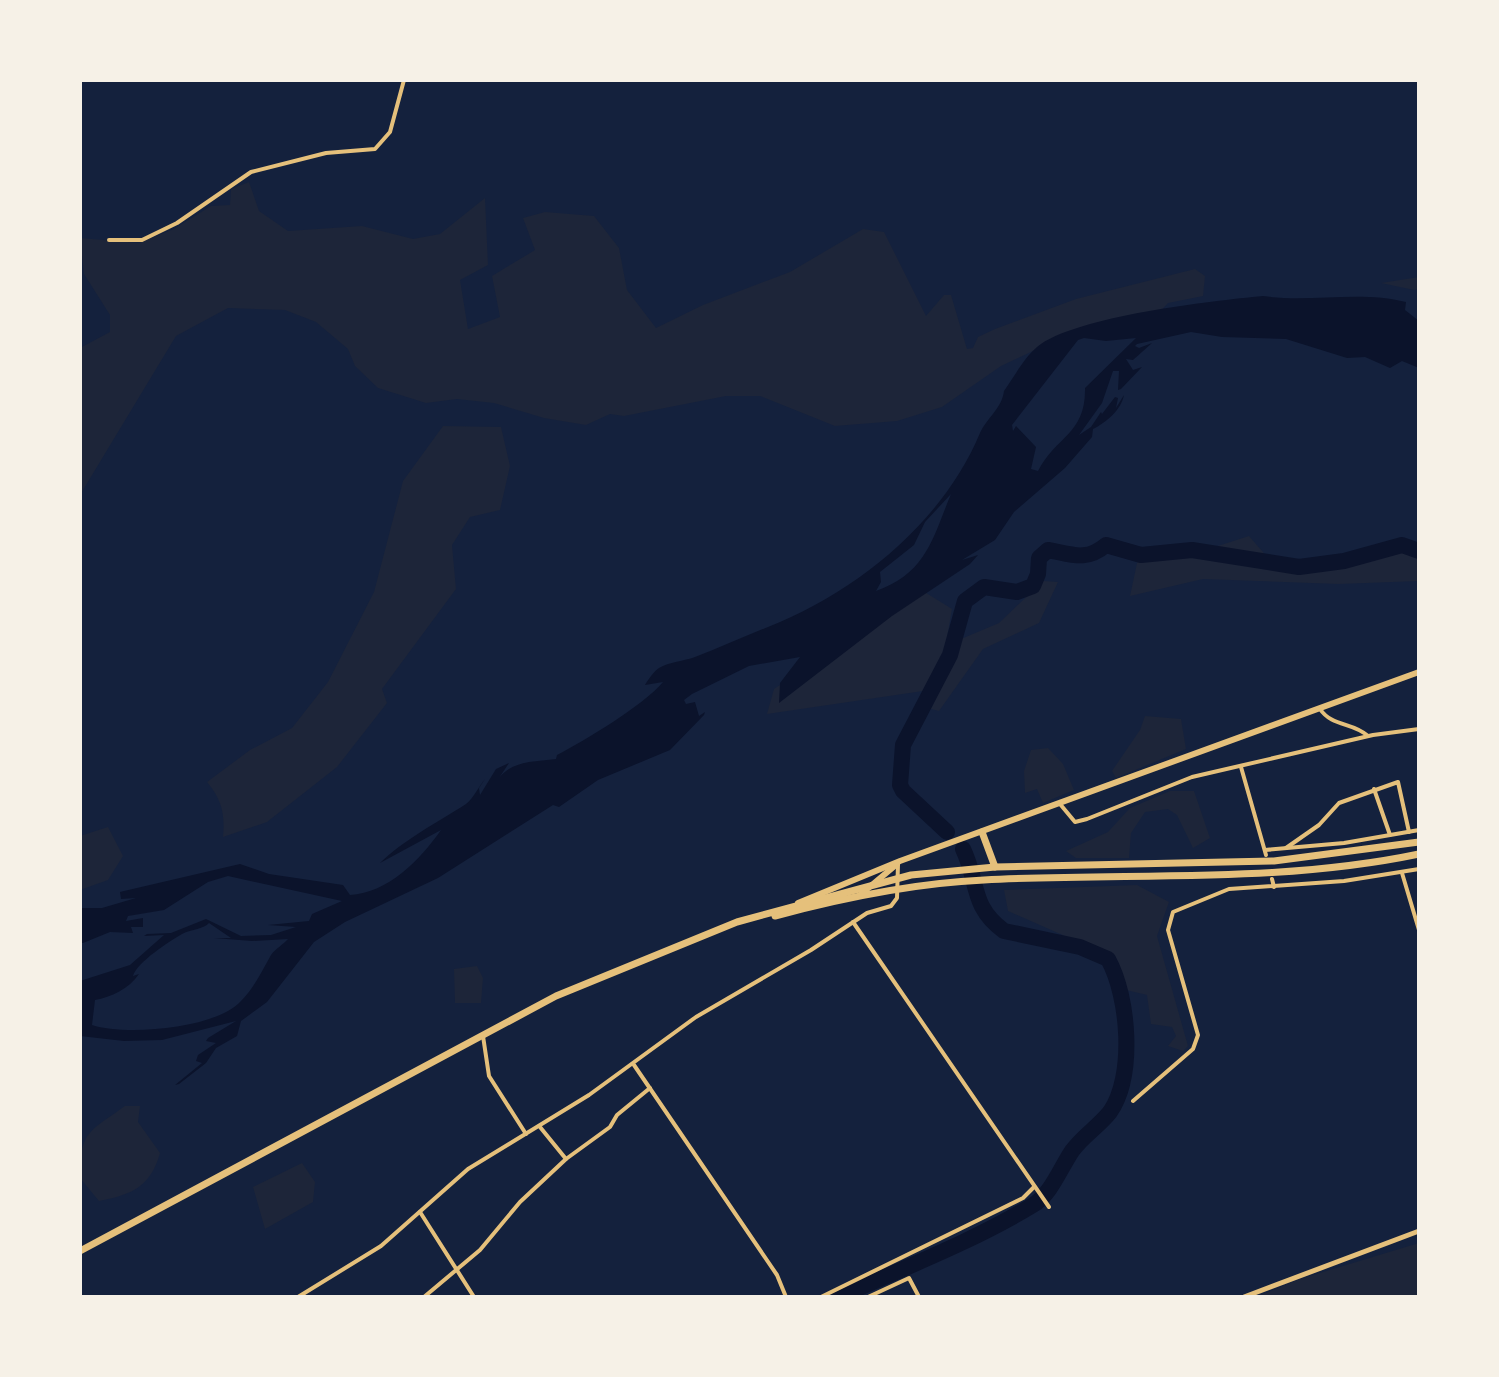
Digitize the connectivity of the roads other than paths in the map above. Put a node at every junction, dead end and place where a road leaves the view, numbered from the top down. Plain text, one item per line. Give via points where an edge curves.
1 (396, 80) edge
2 (404, 82) edge
3 (109, 240) dead end
4 (1419, 672) edge
5 (1320, 709) junction
6 (1419, 729) edge
7 (1368, 736) junction
8 (1241, 767) junction
9 (1374, 788) junction
10 (1060, 804) junction
11 (1419, 830) edge
12 (982, 832) junction
13 (1409, 832) junction
14 (1390, 835) junction
15 (1419, 842) edge
16 (1286, 848) junction
17 (1419, 854) edge
18 (900, 861) junction
19 (995, 867) junction
20 (1419, 869) edge
21 (1402, 873) junction
22 (896, 878) junction
23 (1272, 879) dead end
24 (874, 885) junction
25 (1274, 887) junction
26 (893, 891) junction
27 (851, 901) junction
28 (787, 907) junction
29 (853, 922) junction
30 (1419, 930) edge
31 (711, 933) junction
32 (483, 1035) junction
33 (634, 1065) junction
34 (650, 1088) junction
35 (1133, 1101) dead end
36 (539, 1126) junction
37 (526, 1134) junction
38 (566, 1159) junction
39 (1036, 1189) junction
40 (1047, 1205) dead end
41 (420, 1212) junction
42 (1419, 1231) edge
43 (80, 1251) edge
44 (457, 1270) junction
45 (298, 1297) edge
46 (424, 1297) edge
47 (474, 1297) edge
48 (786, 1297) edge
49 (821, 1297) edge
50 (868, 1297) edge
51 (919, 1297) edge
52 (1244, 1297) edge

1 - 2 street
2 - 3 street via 390,132 375,149 326,153 251,172 166,229 142,240
4 - 5 main road
5 - 7 street via 1335,723
5 - 10 main road
6 - 7 street
7 - 8 street
8 - 10 street via 1192,777 1075,822
8 - 16 street via 1266,852
9 - 13 street via 1398,782
9 - 14 street
9 - 16 street via 1339,803
10 - 12 main road
11 - 13 street
12 - 18 main road
12 - 19 highway
13 - 14 street
14 - 16 street
15 - 19 highway via 1274,861
17 - 26 highway via 1253,874 982,880
18 - 22 street
18 - 24 main road
18 - 28 main road
19 - 22 highway
20 - 21 street
21 - 25 street
21 - 30 street
22 - 24 highway
22 - 26 street
23 - 25 street
24 - 26 street
24 - 27 main road
24 - 28 highway
25 - 35 street via 1229,889 1173,912 1168,930 1198,1035 1193,1049
26 - 27 highway
26 - 29 street via 895,901
27 - 31 highway
28 - 31 highway
29 - 33 street via 696,1017
29 - 39 street
31 - 32 highway via 596,977
32 - 37 street via 489,1076
32 - 43 highway
33 - 34 street
33 - 36 street
34 - 38 street
34 - 48 street via 777,1275
36 - 37 street
36 - 38 street
37 - 41 street via 468,1169
38 - 44 street
39 - 40 street
39 - 49 street
41 - 44 street
41 - 45 street via 381,1246
42 - 52 street
44 - 46 street
44 - 47 street
50 - 51 street via 909,1278

